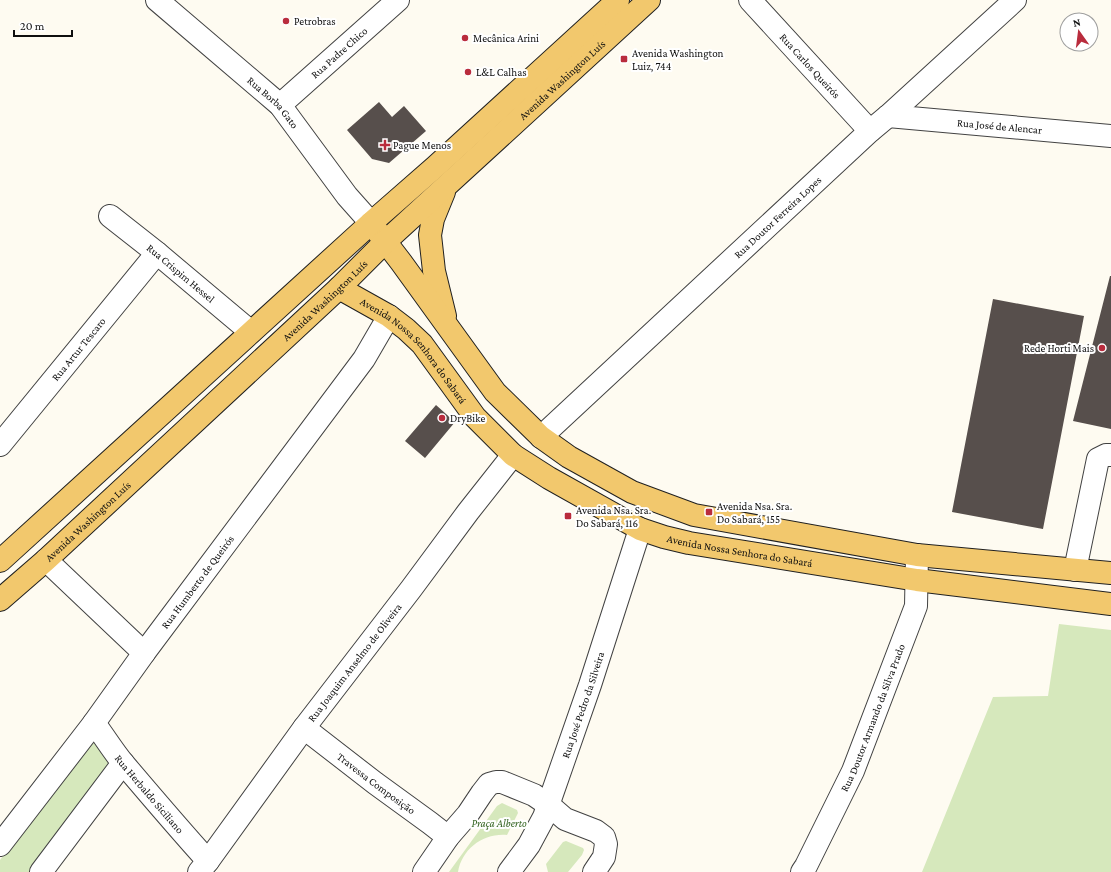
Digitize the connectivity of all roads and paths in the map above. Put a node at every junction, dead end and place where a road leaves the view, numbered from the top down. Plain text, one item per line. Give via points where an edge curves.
1 (157, 0) edge
2 (398, 0) edge
3 (618, 0) edge
4 (649, 0) edge
5 (750, 0) edge
6 (1015, 0) edge
7 (280, 106) junction
8 (888, 116) junction
9 (870, 131) junction
10 (1111, 136) edge
11 (446, 186) junction
12 (110, 216) dead end
13 (370, 223) junction
14 (386, 241) junction
15 (157, 253) junction
16 (339, 288) junction
17 (390, 316) junction
18 (448, 327) junction
19 (251, 332) junction
20 (541, 437) junction
21 (0, 445) edge
22 (514, 455) junction
23 (1111, 455) edge
24 (640, 529) junction
25 (917, 555) junction
26 (46, 560) junction
27 (0, 561) edge
28 (1075, 570) junction
29 (1111, 573) edge
30 (917, 580) junction
31 (0, 600) edge
32 (1111, 604) edge
33 (144, 653) junction
34 (94, 723) junction
35 (304, 728) junction
36 (123, 763) junction
37 (548, 806) junction
38 (448, 837) junction
39 (0, 844) edge
40 (204, 867) edge
41 (41, 872) edge
42 (424, 872) edge
43 (509, 872) edge
44 (594, 872) edge
45 (802, 872) edge

1 - 7 street, Rua Borba Gato
2 - 7 street, Rua Padre Chico
3 - 13 main road, Avenida Washington Luís
4 - 11 main road, Avenida Washington Luís
5 - 9 street, Rua Carlos Queirós
6 - 8 street, Rua Doutor Ferreira Lopes
7 - 13 street, Rua Borba Gato
8 - 9 street, Rua Doutor Ferreira Lopes
8 - 10 street, Rua José de Alencar
9 - 20 street, Rua Doutor Ferreira Lopes
11 - 14 main road, Avenida Washington Luís
11 - 18 main road via 432,219 430,235 434,271
12 - 15 street, Rua Crispim Hessel
13 - 14 main road
13 - 19 main road, Avenida Washington Luís
14 - 16 main road, Avenida Washington Luís
14 - 18 main road
15 - 19 street, Rua Crispim Hessel
15 - 21 street, Rua Artur Tescaro
16 - 17 main road, Avenida Nossa Senhora do Sabará
16 - 26 main road, Avenida Washington Luís
17 - 22 main road, Avenida Nossa Senhora do Sabará via 422,344 475,417
17 - 33 street, Rua Humberto de Queirós via 364,359
18 - 20 main road via 495,392
19 - 27 main road, Avenida Washington Luís
20 - 25 main road via 569,457 632,492 694,514
22 - 24 main road, Avenida Nossa Senhora do Sabará via 549,478
22 - 35 street, Rua Joaquim Anselmo de Oliveira
23 - 28 street via 1098,459
24 - 30 main road, Avenida Nossa Senhora do Sabará via 689,543
24 - 37 street, Rua José Pedro da Silveira
25 - 28 main road
25 - 30 street, Rua Doutor Armando da Silva Prado
26 - 31 main road, Avenida Washington Luís
26 - 33 street
28 - 29 main road
30 - 32 main road, Avenida Nossa Senhora do Sabará
30 - 45 street, Rua Doutor Armando da Silva Prado via 916,606 853,771
33 - 34 street, Rua Humberto de Queirós
34 - 36 street, Rua Herbaldo Siciliano
34 - 39 street, Rua Humberto de Queirós
35 - 38 street, Travessa Composição
35 - 40 street, Rua Joaquim Anselmo de Oliveira
36 - 40 street, Rua Herbaldo Siciliano via 173,822
36 - 41 street
37 - 38 street via 534,796 502,782 489,784
37 - 43 street, Rua José Pedro da Silveira via 537,832
37 - 44 street via 565,819 596,831 604,837 604,857
38 - 42 street

